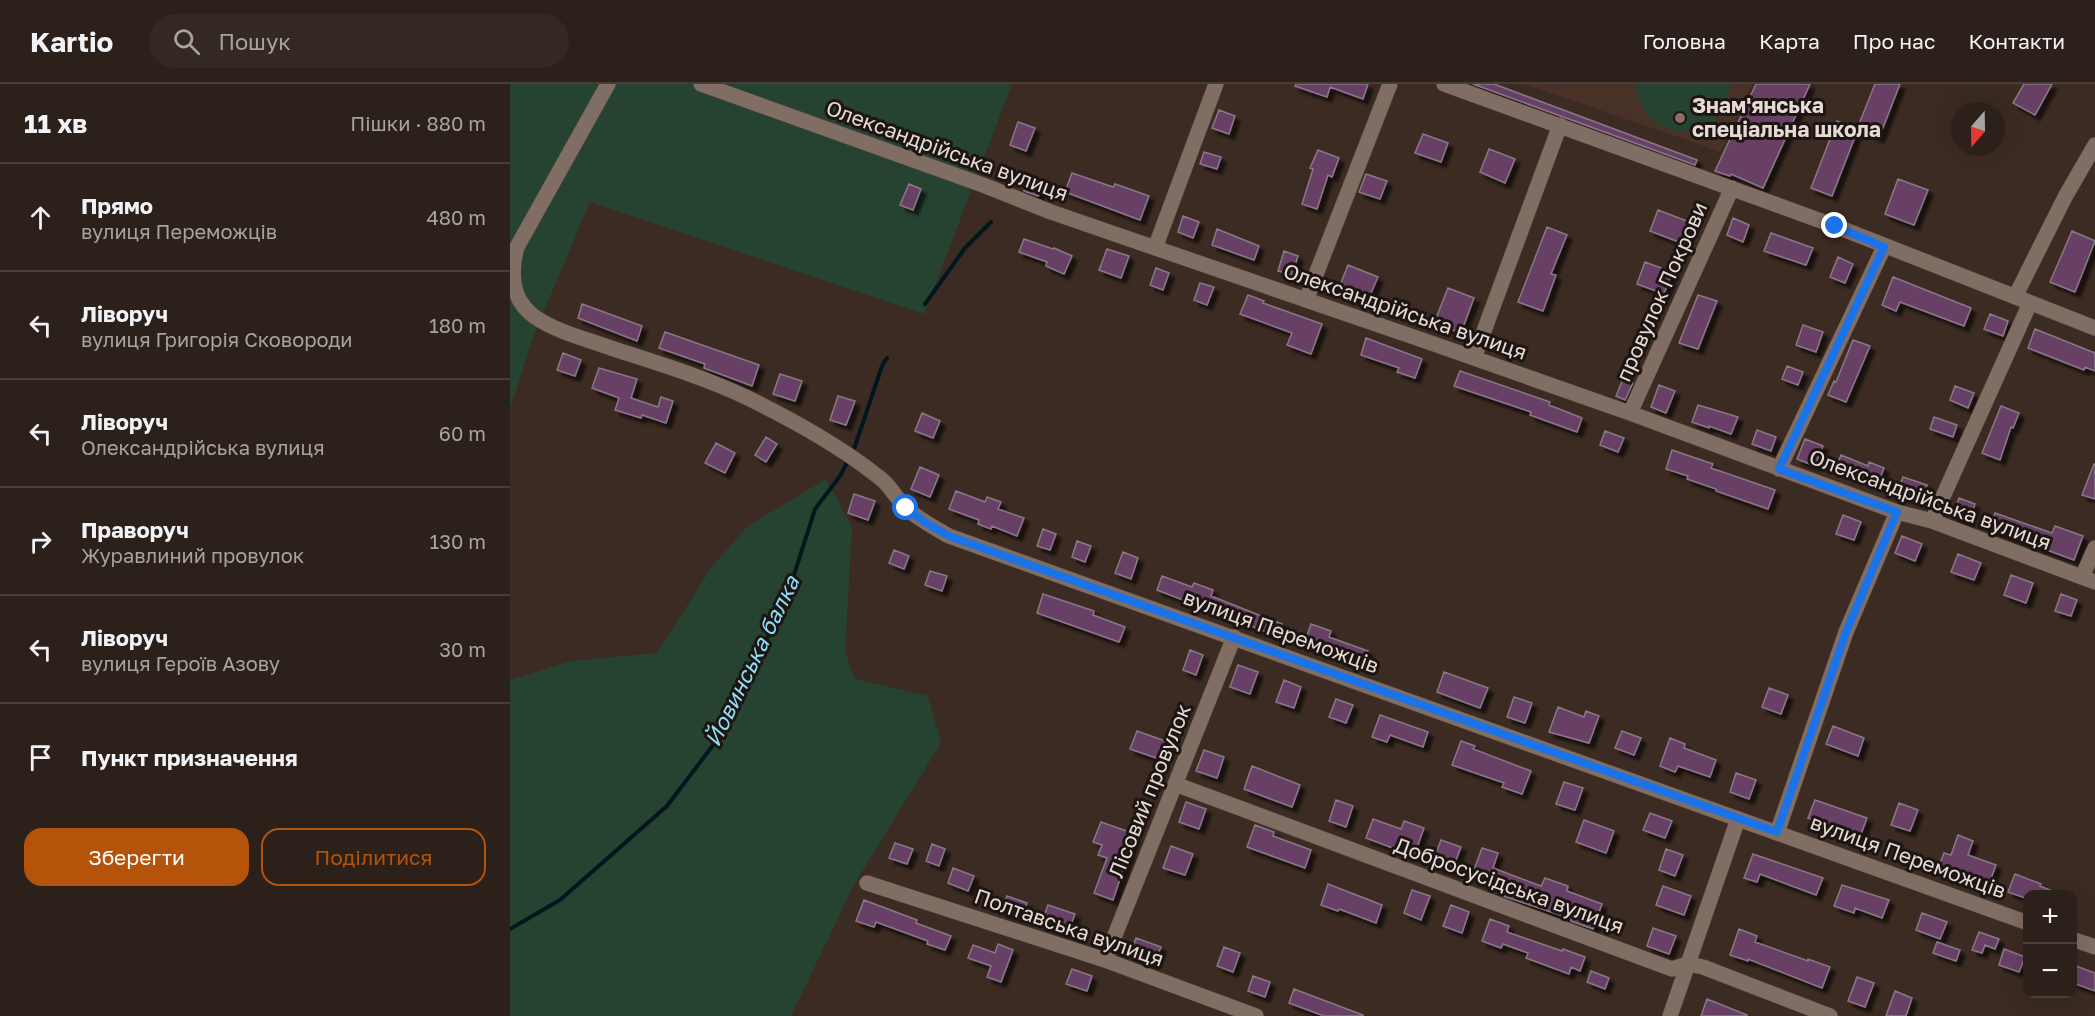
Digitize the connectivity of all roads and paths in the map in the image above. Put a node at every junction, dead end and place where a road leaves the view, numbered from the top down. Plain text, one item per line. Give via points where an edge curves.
1 (608, 84) edge
2 (701, 84) edge
3 (1216, 84) edge
4 (1389, 84) edge
5 (1444, 84) edge
6 (1560, 125) junction
7 (2095, 145) edge
8 (1732, 188) junction
9 (1884, 247) junction
10 (1155, 248) junction
11 (2015, 297) junction
12 (1306, 300) junction
13 (2030, 303) junction
14 (2095, 328) edge
15 (1474, 358) junction
16 (1630, 413) junction
17 (1779, 469) junction
18 (1897, 512) junction
19 (1932, 521) junction
20 (2095, 548) edge
21 (2088, 579) edge
22 (1234, 637) junction
23 (1175, 784) junction
24 (1738, 819) junction
25 (1777, 832) junction
26 (867, 883) dead end
27 (2023, 921) edge
28 (2077, 940) edge
29 (2095, 947) edge
30 (1105, 960) junction
31 (1688, 964) junction
32 (1256, 1016) edge
33 (1670, 1016) edge
34 (1830, 1016) edge

1 - 22 street, вулиця Переможців via 517,247 512,266 514,285 521,302 534,316 574,335 746,397 855,459 884,481 906,508 949,536
2 - 10 street, Олександрійська вулиця
3 - 10 street
4 - 12 street
5 - 6 street
6 - 8 street
6 - 15 street
7 - 11 street
8 - 9 street
8 - 16 street, провулок Покрови
9 - 11 street
9 - 17 street
10 - 12 street, Олександрійська вулиця
11 - 13 street
12 - 15 street, Олександрійська вулиця
13 - 14 street
13 - 19 street
15 - 16 street, Олександрійська вулиця
16 - 17 street, Олександрійська вулиця
17 - 18 street, Олександрійська вулиця
18 - 19 street, Олександрійська вулиця
18 - 25 street via 1846,632
19 - 21 street, Олександрійська вулиця
20 - 21 street
22 - 23 street, Лісовий провулок
22 - 24 street, вулиця Переможців
23 - 30 street, Лісовий провулок
23 - 31 street, Добросусідська вулиця via 1672,969
24 - 25 street, вулиця Переможців
24 - 31 street
25 - 27 street, вулиця Переможців
26 - 30 street, Полтавська вулиця
28 - 29 street
30 - 32 street, Полтавська вулиця
31 - 33 street
31 - 34 street, Добросусідська вулиця

